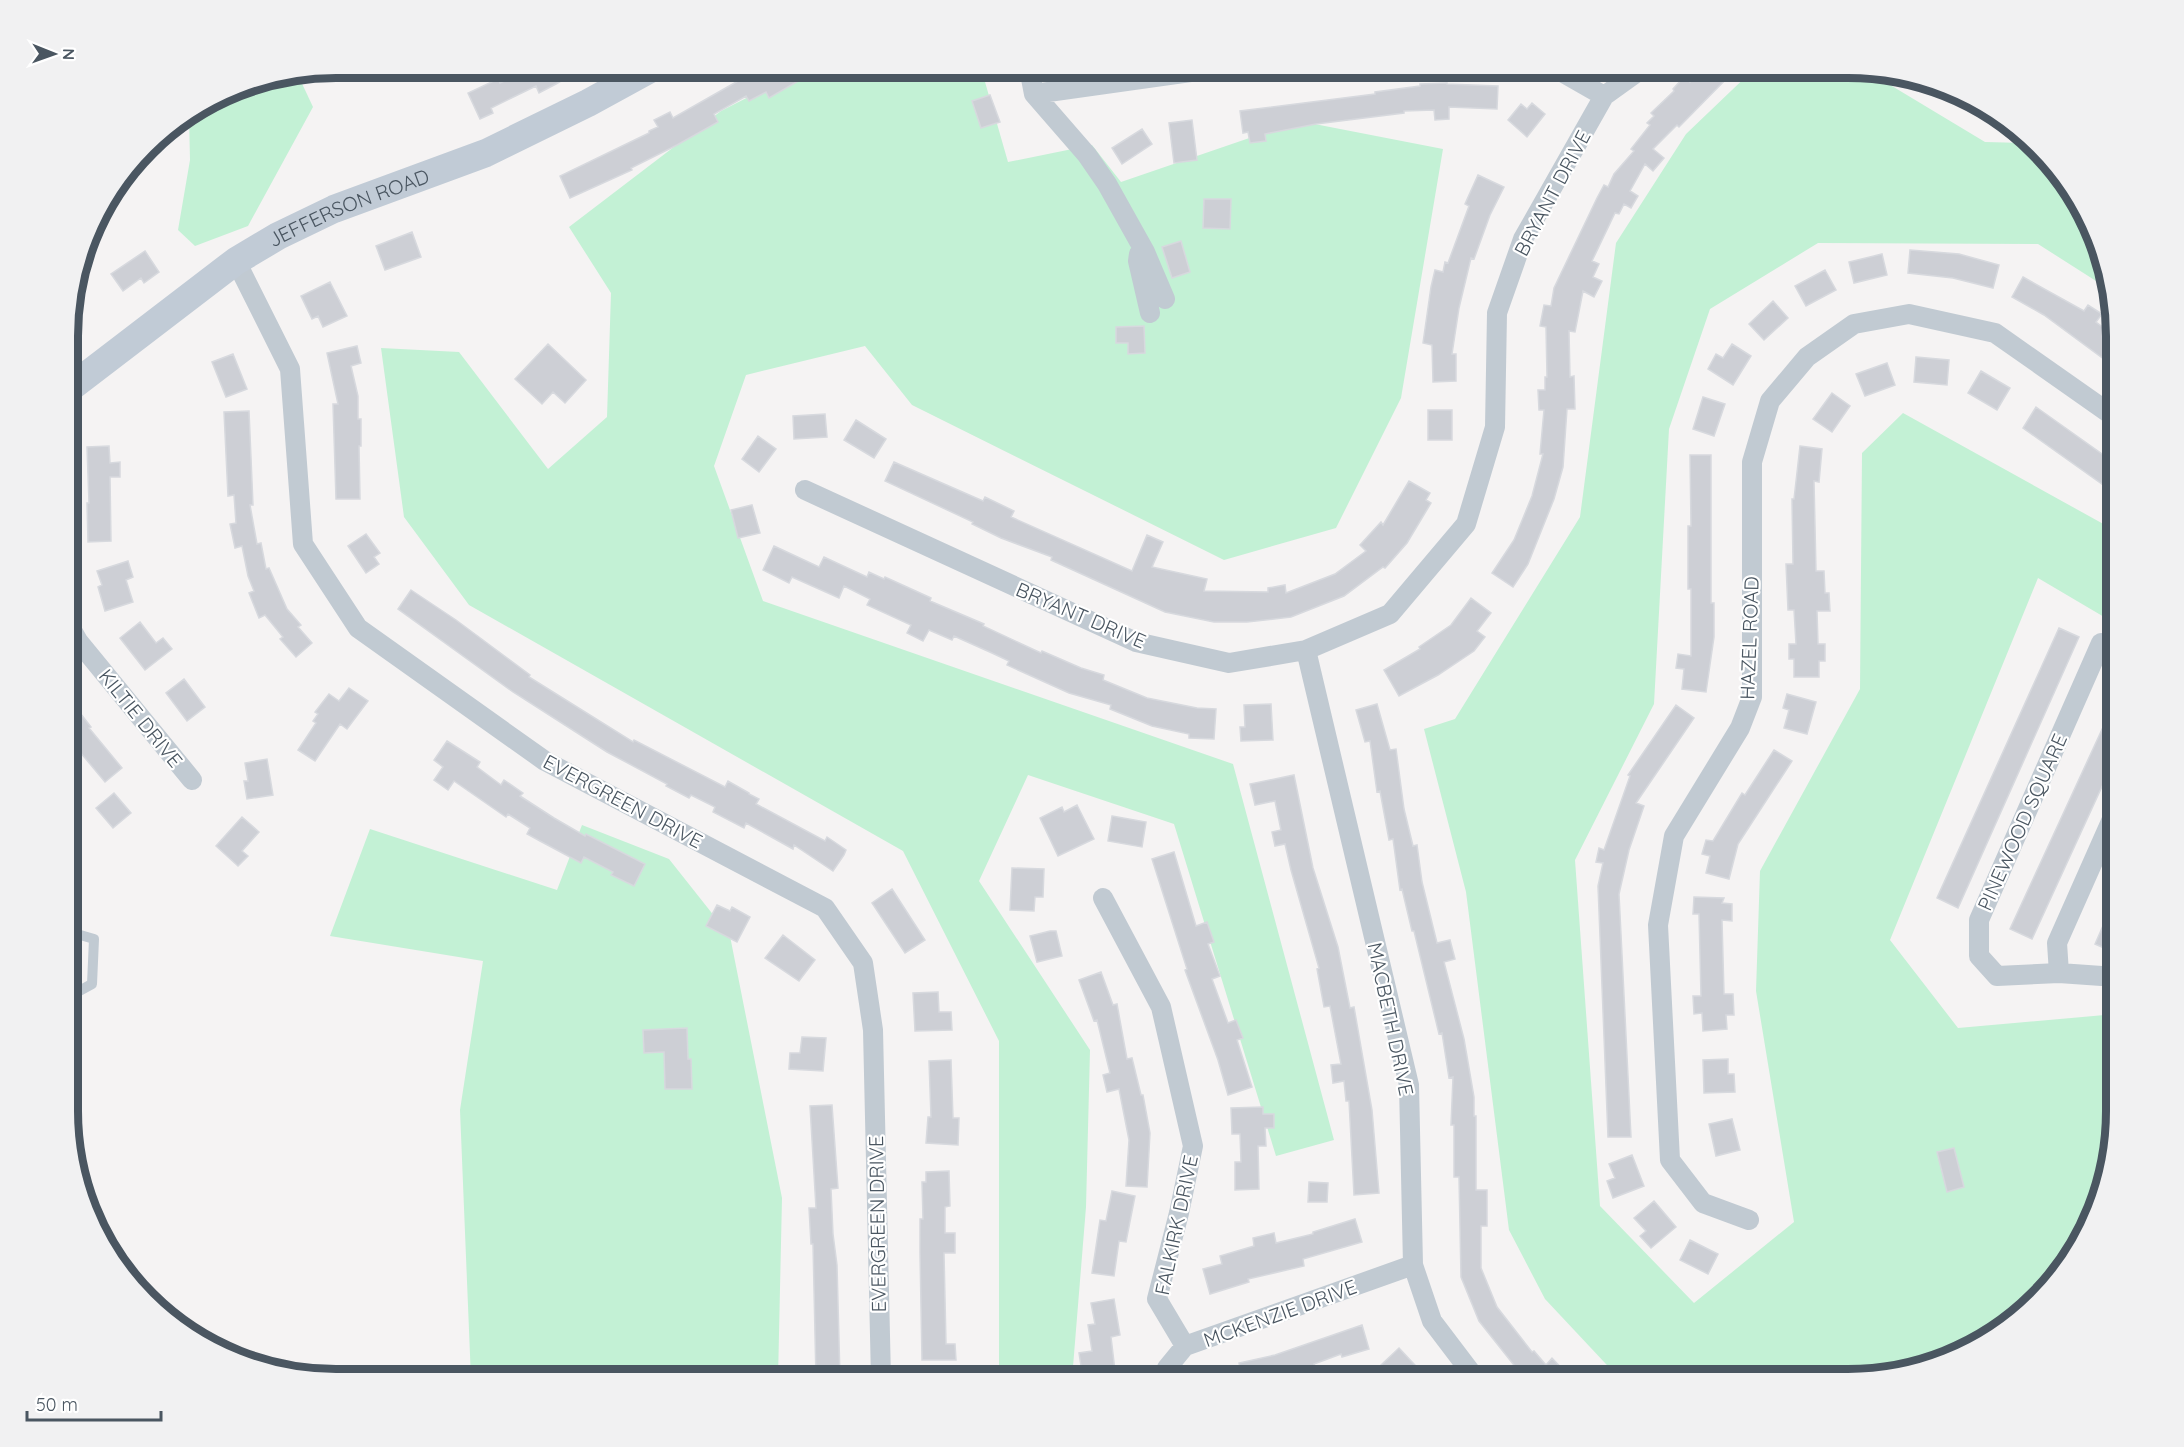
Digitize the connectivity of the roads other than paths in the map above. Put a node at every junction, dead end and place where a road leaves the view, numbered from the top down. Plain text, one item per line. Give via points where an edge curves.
1 (634, 78) edge
2 (1031, 78) edge
3 (1148, 78) edge
4 (1572, 78) edge
5 (1629, 78) edge
6 (1035, 94) junction
7 (1604, 96) junction
8 (1140, 243) junction
9 (236, 261) junction
10 (1164, 299) dead end
11 (1150, 313) dead end
12 (78, 382) edge
13 (2106, 411) edge
14 (805, 490) dead end
15 (78, 641) edge
16 (2101, 643) dead end
17 (1306, 650) junction
18 (192, 780) dead end
19 (2106, 833) edge
20 (1103, 898) dead end
21 (78, 934) edge
22 (2059, 974) junction
23 (2106, 976) edge
24 (78, 992) edge
25 (1749, 1220) dead end
26 (1413, 1265) junction
27 (1185, 1346) junction
28 (881, 1369) edge
29 (1167, 1369) edge
30 (1468, 1369) edge

1 - 9 street, JEFFERSON ROAD via 486,153 334,209
2 - 6 street
3 - 6 street
4 - 7 street
5 - 7 street, BRYANT DRIVE
6 - 8 street via 1087,155
7 - 17 street, BRYANT DRIVE via 1523,238 1497,313 1495,428 1466,524 1390,614
8 - 10 street
8 - 11 street via 1138,261
9 - 12 street, JEFFERSON ROAD
9 - 28 street, EVERGREEN DRIVE via 290,369 303,544 358,628 544,762 825,908 863,963 873,1030
13 - 25 street, HAZEL ROAD via 1995,333 1909,314 1854,324 1807,357 1770,401 1752,462 1752,697 1740,728 1674,836 1658,925 1670,1160 1703,1203
14 - 17 street, BRYANT DRIVE via 1136,642 1228,663
15 - 18 street, KILTIE DRIVE
16 - 22 street, PINEWOOD SQUARE via 1979,920 1979,956 1997,976
17 - 26 street, MACBETH DRIVE via 1409,1085
19 - 22 street via 2057,943
20 - 27 street, FALKIRK DRIVE via 1161,1007 1193,1146 1156,1299
21 - 24 lane via 94,939 92,984
22 - 23 street, PINEWOOD SQUARE
26 - 27 street, MCKENZIE DRIVE
26 - 30 street, MACBETH DRIVE via 1432,1321
27 - 29 street, MCKENZIE DRIVE

